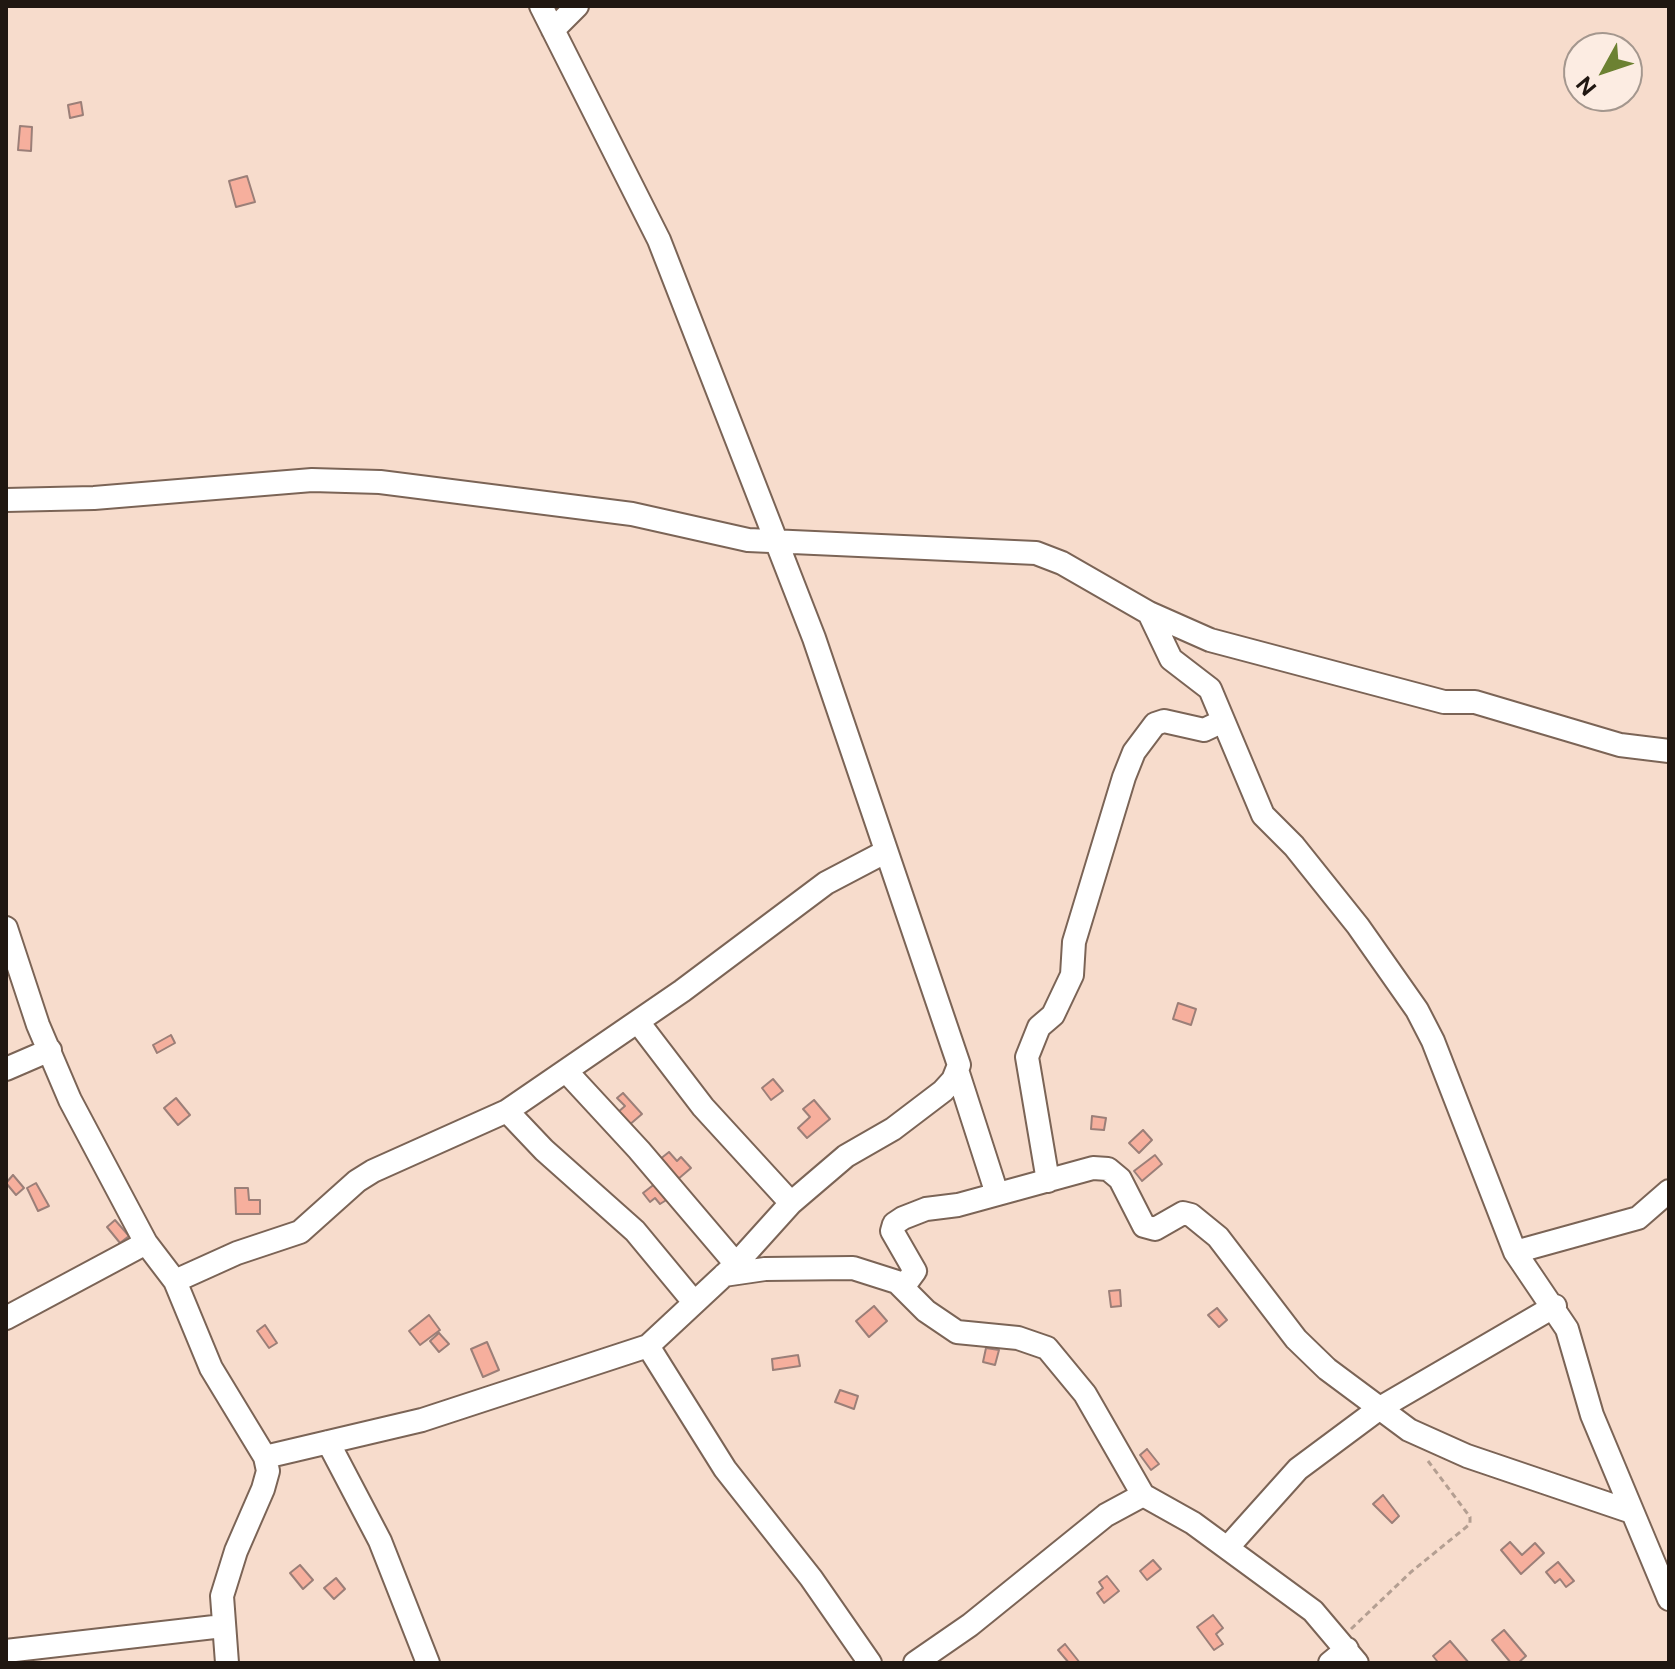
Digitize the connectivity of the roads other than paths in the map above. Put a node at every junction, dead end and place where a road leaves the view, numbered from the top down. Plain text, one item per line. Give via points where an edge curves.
1 (541, 6) edge
2 (577, 6) edge
3 (553, 30) junction
4 (6, 500) edge
5 (775, 540) junction
6 (1149, 613) junction
7 (1223, 721) junction
8 (1666, 752) edge
9 (885, 852) junction
10 (6, 928) edge
11 (638, 1022) junction
12 (50, 1050) junction
13 (6, 1069) edge
14 (957, 1070) junction
15 (566, 1071) junction
16 (507, 1111) junction
17 (1048, 1181) junction
18 (1669, 1191) edge
19 (997, 1194) junction
20 (791, 1203) junction
21 (146, 1243) junction
22 (1515, 1252) junction
23 (730, 1270) junction
24 (175, 1281) junction
25 (904, 1286) junction
26 (693, 1301) junction
27 (1555, 1306) junction
28 (6, 1318) edge
29 (648, 1346) junction
30 (1380, 1408) junction
31 (328, 1442) junction
32 (265, 1457) junction
33 (1143, 1495) junction
34 (1632, 1512) junction
35 (1228, 1547) junction
36 (1669, 1599) edge
37 (223, 1626) junction
38 (6, 1651) edge
39 (1348, 1659) edge
40 (227, 1663) edge
41 (428, 1663) edge
42 (870, 1663) edge
43 (915, 1663) edge

1 - 3 street
2 - 3 street
3 - 5 street via 659,240
4 - 5 street via 312,480 380,482 632,514 748,540
5 - 6 street via 1036,553
5 - 9 street via 814,638
6 - 7 street via 1171,659 1210,689
6 - 8 street via 1210,640 1330,675 1444,702 1467,700 1620,745
7 - 17 street via 1204,730 1164,721 1155,724 1124,777 1074,942 1072,975 1027,1057
7 - 22 street via 1263,815 1358,926 1417,1010
9 - 11 street via 801,900
9 - 14 street via 951,1031
10 - 12 street
11 - 15 street
11 - 20 street via 703,1107
12 - 13 street
12 - 21 street via 70,1100
14 - 19 street
14 - 20 street via 927,1104 846,1156
15 - 16 street
15 - 23 street via 639,1150
16 - 24 street via 373,1171 300,1232
16 - 26 street via 627,1222
17 - 19 street
17 - 30 street via 1108,1169 1120,1179 1133,1212 1149,1230 1183,1213 1191,1215 1218,1237 1296,1339
18 - 22 street via 1638,1218
19 - 25 street via 926,1209 894,1224 892,1231 914,1266
20 - 23 street
21 - 24 street
21 - 28 street
22 - 27 street
23 - 25 street via 841,1267
23 - 26 street
24 - 32 street via 211,1368
25 - 33 street via 926,1311 957,1332 1018,1338 1047,1348 1085,1394
26 - 29 street
27 - 30 street
27 - 34 street
29 - 31 street via 422,1420
29 - 42 street via 725,1469
30 - 34 street via 1409,1430 1467,1456
30 - 35 street via 1298,1469
31 - 32 street
31 - 41 street via 380,1541
32 - 37 street via 263,1489 222,1596
33 - 35 street
33 - 43 street via 1106,1515
34 - 36 street
35 - 39 street via 1313,1611
37 - 38 street
37 - 40 street

